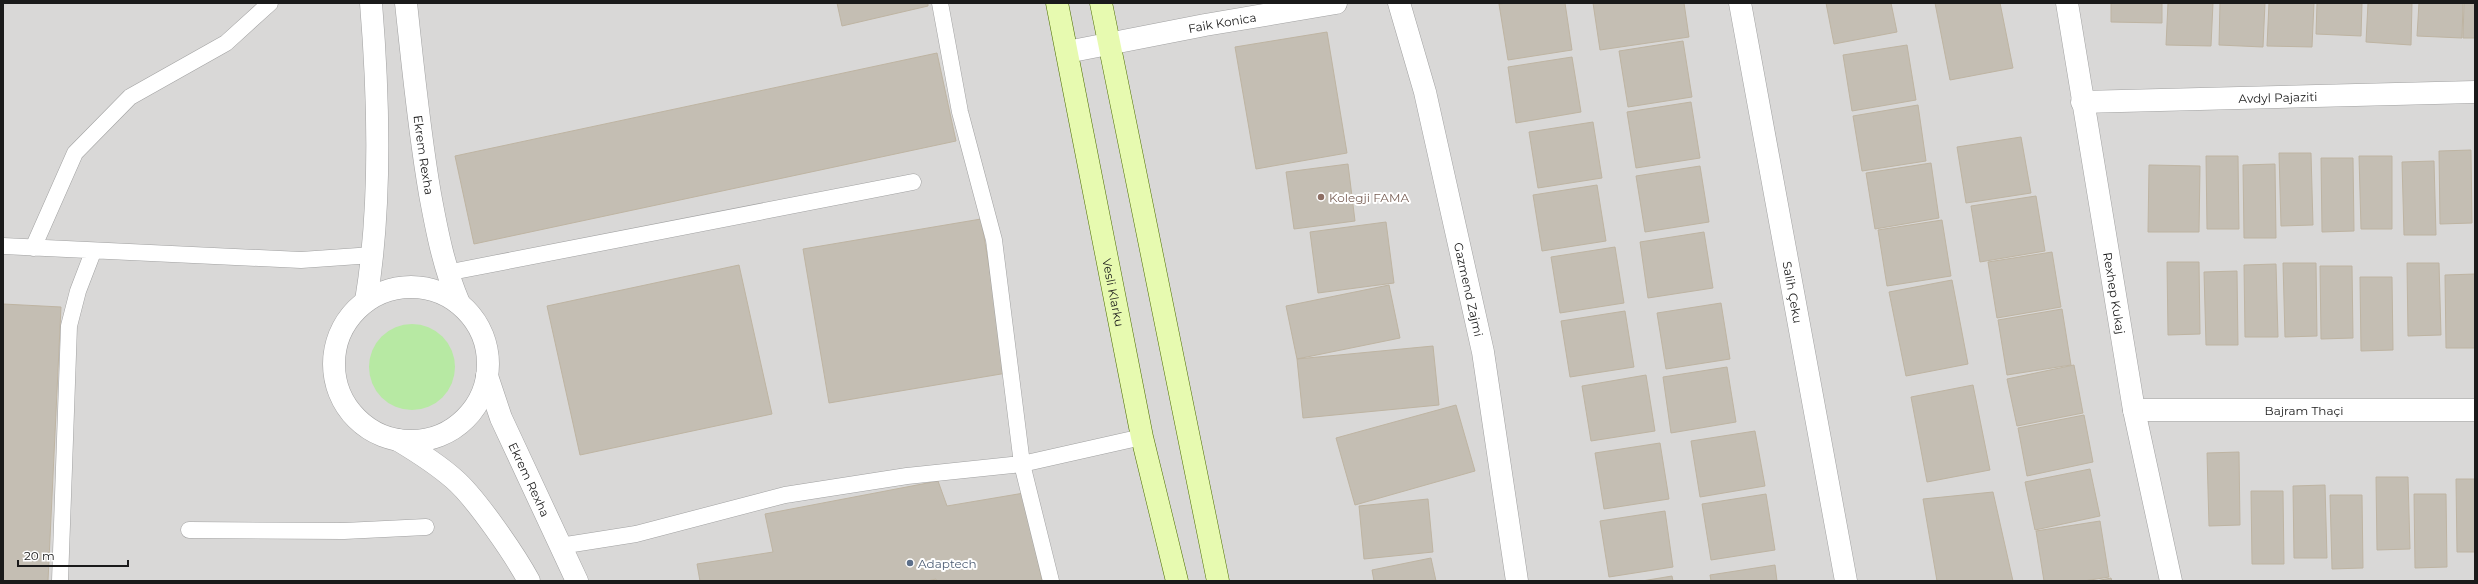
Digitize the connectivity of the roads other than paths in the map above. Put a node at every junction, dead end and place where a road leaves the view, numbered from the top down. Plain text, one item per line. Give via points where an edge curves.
1 (270, 3) edge
2 (371, 3) edge
3 (406, 3) edge
4 (940, 3) edge
5 (1057, 3) edge
6 (1101, 3) edge
7 (1336, 3) edge
8 (1399, 3) edge
9 (1740, 3) edge
10 (2067, 3) edge
11 (1274, 9) edge
12 (1109, 43) junction
13 (1067, 52) junction
14 (2475, 92) edge
15 (2082, 102) junction
16 (913, 182) dead end
17 (3, 246) edge
18 (33, 248) junction
19 (93, 252) junction
20 (373, 255) junction
21 (446, 273) junction
22 (366, 301) junction
23 (459, 303) junction
24 (487, 376) junction
25 (2134, 410) junction
26 (2475, 410) edge
27 (1142, 437) junction
28 (398, 440) junction
29 (1022, 464) junction
30 (426, 527) dead end
31 (189, 530) dead end
32 (560, 546) junction
33 (60, 581) edge
34 (529, 581) edge
35 (577, 581) edge
36 (1051, 581) edge
37 (1177, 581) edge
38 (1218, 581) edge
39 (1517, 581) edge
40 (1846, 581) edge
41 (2171, 581) edge

1 - 18 lane via 226,43 130,97 75,153
2 - 20 street via 377,145
3 - 21 street, Ekrem Rexha via 423,153
4 - 29 lane via 960,112 994,240
5 - 13 main road, Vesli Klarku
6 - 12 main road
7 - 11 street, Faik Konica
8 - 39 street, Gazmend Zajmi via 1425,92 1484,352
9 - 40 street, Salih Çeku
10 - 15 street, Rexhep Kukaj
11 - 12 street, Faik Konica
12 - 13 street, Faik Konica
12 - 38 main road
13 - 27 main road, Vesli Klarku
14 - 15 street, Avdyl Pajaziti
15 - 25 street, Rexhep Kukaj
16 - 21 lane
17 - 18 lane
18 - 19 lane
19 - 20 lane via 301,260
19 - 33 lane via 69,326
20 - 22 street
21 - 23 street, Ekrem Rexha
22 - 23 street, Ekrem Rexha via 388,290 412,287 437,291
22 - 28 street, Ekrem Rexha via 347,320 336,343 333,368 337,388 353,416 373,432
23 - 24 street, Ekrem Rexha via 473,318 483,336 488,356
24 - 28 street, Ekrem Rexha via 480,400 466,419 446,433 422,440
24 - 32 street, Ekrem Rexha via 500,418
25 - 26 street, Bajram Thaçi
25 - 41 street, Rexhep Kukaj
27 - 29 lane
27 - 37 main road, Vesli Klarku
28 - 34 street, Ekrem Rexha via 456,480 487,518
29 - 32 lane via 907,476 785,496 636,534
29 - 36 lane
30 - 31 lane via 344,532
32 - 35 street, Ekrem Rexha

